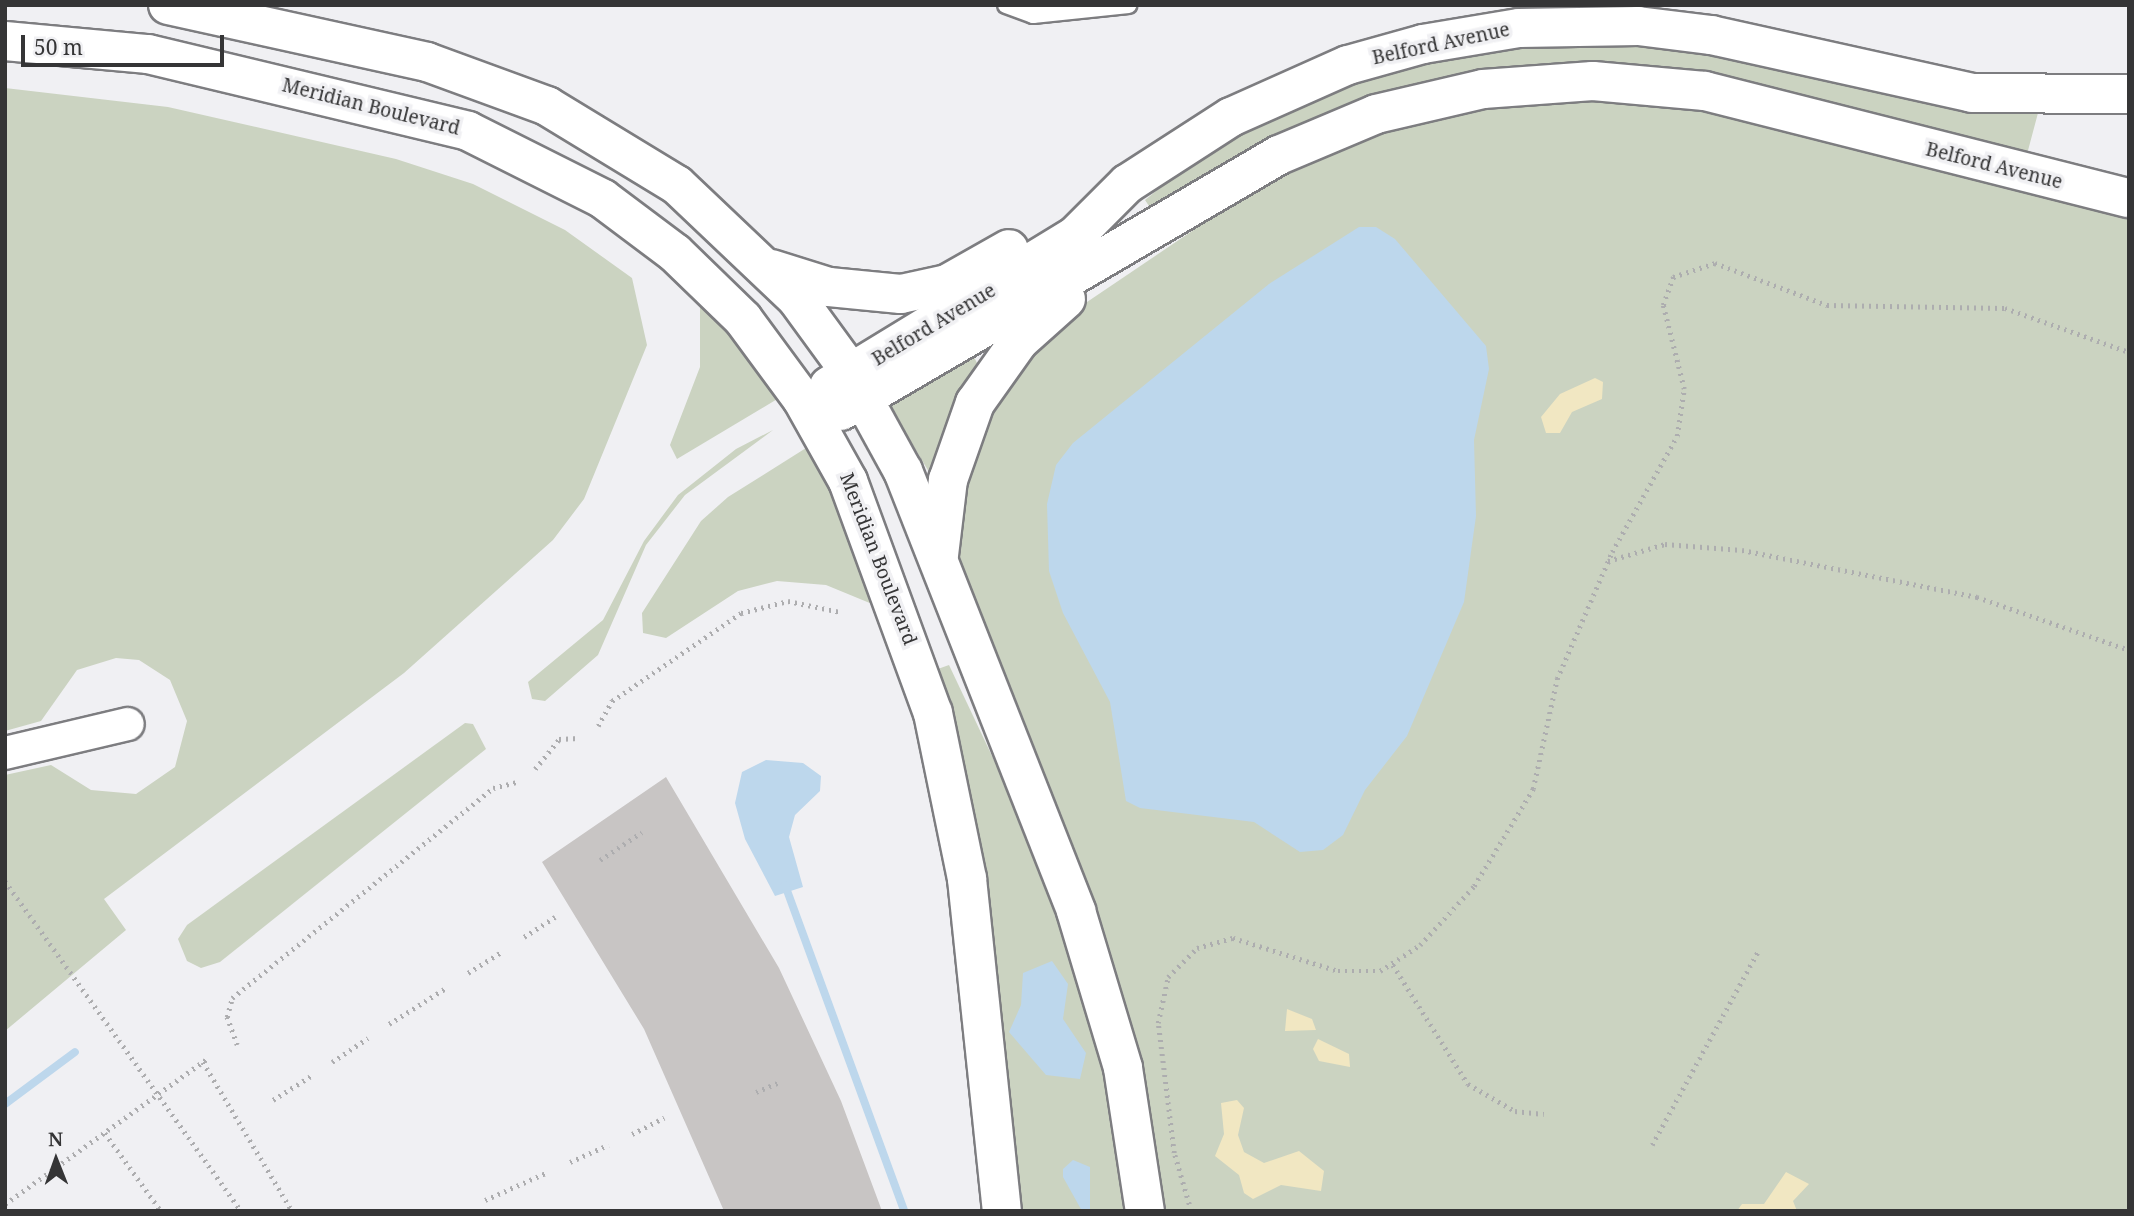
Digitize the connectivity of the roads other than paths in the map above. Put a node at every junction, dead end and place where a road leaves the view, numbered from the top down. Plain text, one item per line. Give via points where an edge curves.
1 (168, 5) edge
2 (1006, 5) edge
3 (1128, 5) edge
4 (5, 41) edge
5 (2129, 94) edge
6 (1126, 184) junction
7 (2129, 198) edge
8 (1096, 267) junction
9 (769, 268) junction
10 (857, 387) junction
11 (809, 411) junction
12 (939, 561) junction
13 (128, 724) dead end
14 (5, 753) edge
15 (1002, 1211) edge
16 (1145, 1211) edge

1 - 9 main road via 417,60 530,99 654,167
2 - 3 lane via 1033,15
4 - 11 main road, Meridian Boulevard via 164,57 431,119 521,153 603,199 675,253 743,319
5 - 6 main road, Belford Avenue via 1972,93 1694,32 1620,25 1520,28 1395,50 1313,79 1224,121
6 - 9 main road via 927,290 853,292
6 - 10 main road, Belford Avenue via 1075,236
7 - 8 main road, Belford Avenue via 1705,91 1541,82 1427,99 1349,124 1243,174
8 - 10 main road, Belford Avenue via 1058,282
8 - 12 main road via 1019,341 980,394 953,462
9 - 10 main road
10 - 11 main road, Belford Avenue
10 - 12 main road via 903,471
11 - 15 main road, Meridian Boulevard via 876,544 945,759 970,902
12 - 16 main road via 1099,979 1131,1107
13 - 14 street

